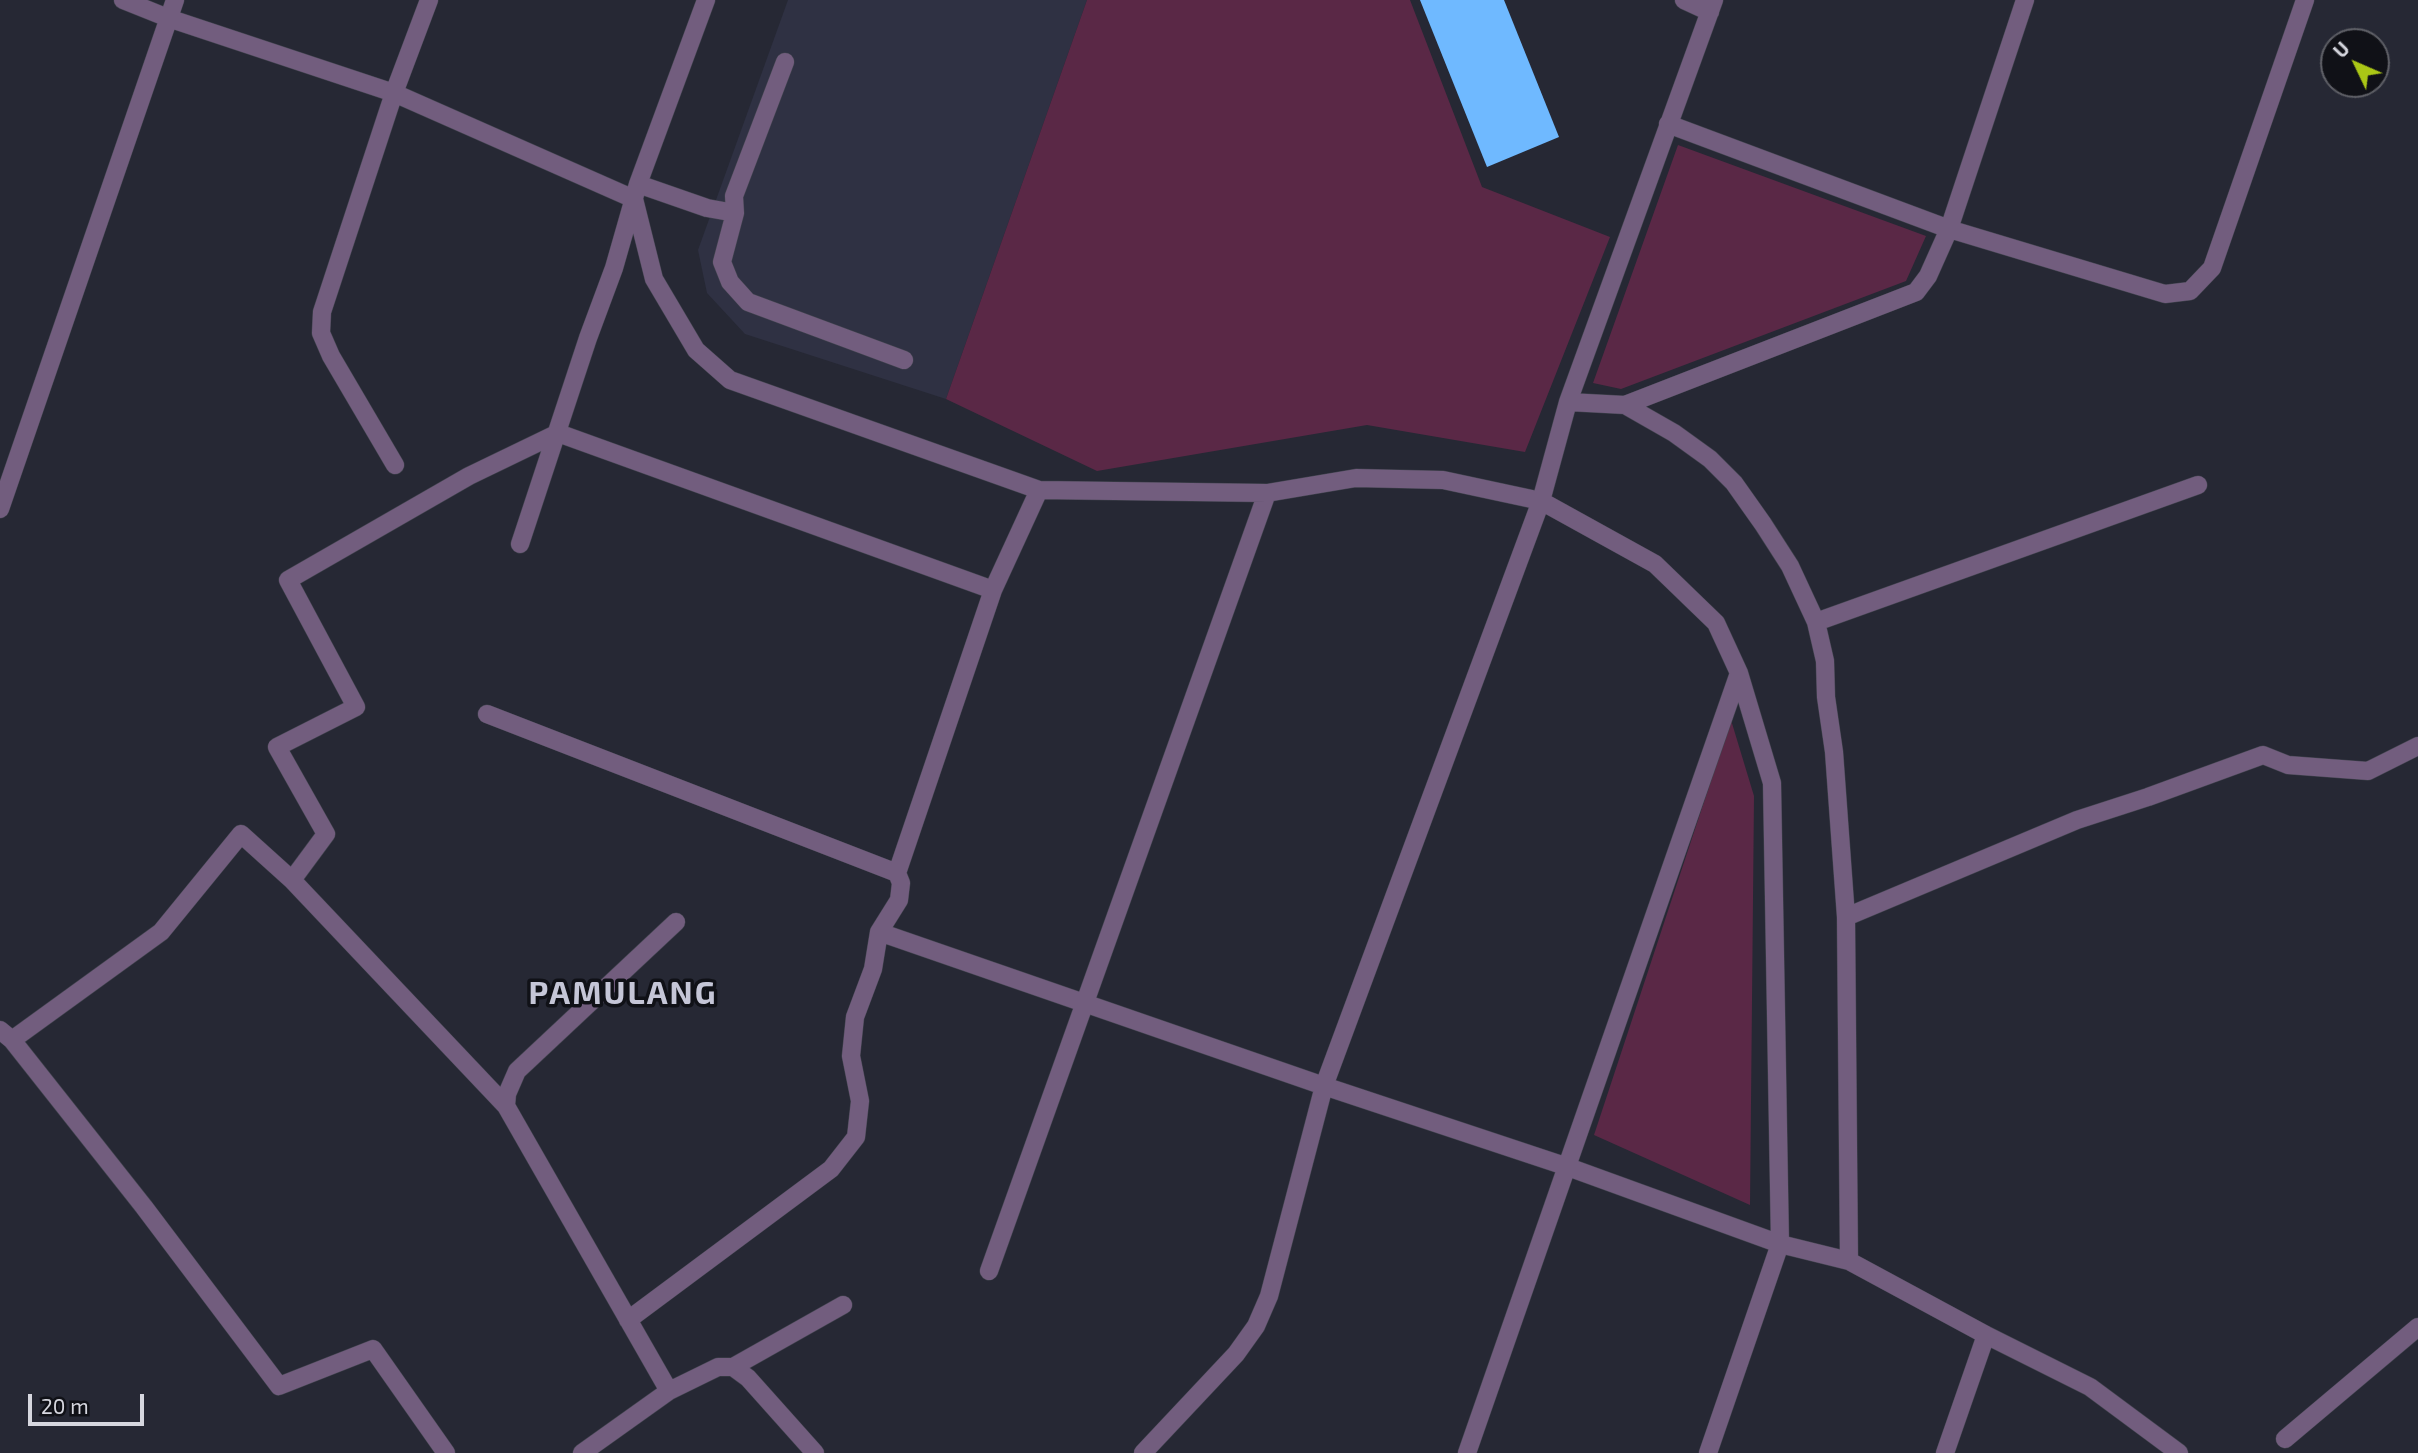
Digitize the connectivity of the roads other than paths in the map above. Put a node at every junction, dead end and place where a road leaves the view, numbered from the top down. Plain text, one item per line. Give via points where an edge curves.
1 (122, 0) edge
2 (175, 0) edge
3 (429, 0) edge
4 (706, 0) edge
5 (1684, 0) edge
6 (2025, 0) edge
7 (2305, 0) edge
8 (1712, 6) edge
9 (169, 18) junction
10 (785, 62) dead end
11 (394, 93) junction
12 (1668, 124) junction
13 (636, 191) junction
14 (735, 213) junction
15 (1949, 229) junction
16 (904, 360) dead end
17 (1568, 402) junction
18 (1625, 405) junction
19 (558, 433) junction
20 (395, 465) dead end
21 (2198, 485) dead end
22 (1039, 490) junction
23 (1266, 493) junction
24 (1541, 501) junction
25 (0, 509) edge
26 (520, 544) dead end
27 (993, 590) junction
28 (1816, 622) junction
29 (1739, 673) junction
30 (487, 715) dead end
31 (2418, 747) edge
32 (897, 873) junction
33 (292, 880) junction
34 (1846, 916) junction
35 (676, 922) dead end
36 (879, 932) junction
37 (1084, 1003) junction
38 (6, 1035) edge
39 (1324, 1086) junction
40 (506, 1105) junction
41 (1568, 1167) junction
42 (1780, 1244) junction
43 (1849, 1261) junction
44 (989, 1271) dead end
45 (843, 1305) dead end
46 (628, 1320) junction
47 (2418, 1327) edge
48 (1986, 1335) junction
49 (733, 1367) junction
50 (669, 1391) junction
51 (2285, 1439) dead end
52 (2171, 1451) edge
53 (446, 1453) edge
54 (582, 1453) edge
55 (815, 1453) edge
56 (1143, 1453) edge
57 (1467, 1453) edge
58 (1708, 1453) edge
59 (1945, 1453) edge

1 - 9 street
2 - 9 street
3 - 11 street
4 - 13 street
5 - 8 street
6 - 15 street
7 - 15 street via 2212,268 2190,291 2165,294
8 - 12 street
9 - 11 street
9 - 25 street
10 - 14 street via 734,196
11 - 13 street
11 - 20 street via 322,312 321,333
12 - 15 street
12 - 17 street
13 - 14 street via 665,193
13 - 19 street
13 - 22 street via 654,279 696,351 730,380
14 - 16 street via 722,262 730,282 748,302
15 - 18 street via 1916,292
17 - 18 street
17 - 24 street
18 - 28 street via 1674,433 1734,482 1790,566
19 - 26 street
19 - 27 street
19 - 33 street via 469,476 289,580 356,707 277,747 326,834
21 - 28 street
22 - 23 street
22 - 27 street
23 - 24 street via 1368,478 1443,481
23 - 37 street
24 - 29 street via 1655,564 1716,623
24 - 39 street
27 - 32 street
28 - 34 street via 1825,661
29 - 41 street
29 - 42 street via 1772,783
30 - 32 street
31 - 34 street via 2368,771 2288,765 2263,755 2077,820
32 - 36 street via 899,900
33 - 38 street via 241,834 161,932
33 - 40 street
34 - 43 street
35 - 40 street via 517,1071
36 - 37 street
36 - 46 street via 852,1043 860,1101 856,1137 831,1169
37 - 39 street
37 - 44 street
38 - 53 street via 144,1206 279,1386 373,1349
39 - 41 street
39 - 56 street via 1269,1296 1256,1326 1236,1354
40 - 46 street
41 - 42 street
41 - 57 street
42 - 43 street
42 - 58 street
43 - 48 street
45 - 49 street
46 - 50 street
47 - 51 street
48 - 52 street via 2090,1387
48 - 59 street
49 - 50 street via 718,1367
49 - 55 street
50 - 54 street

